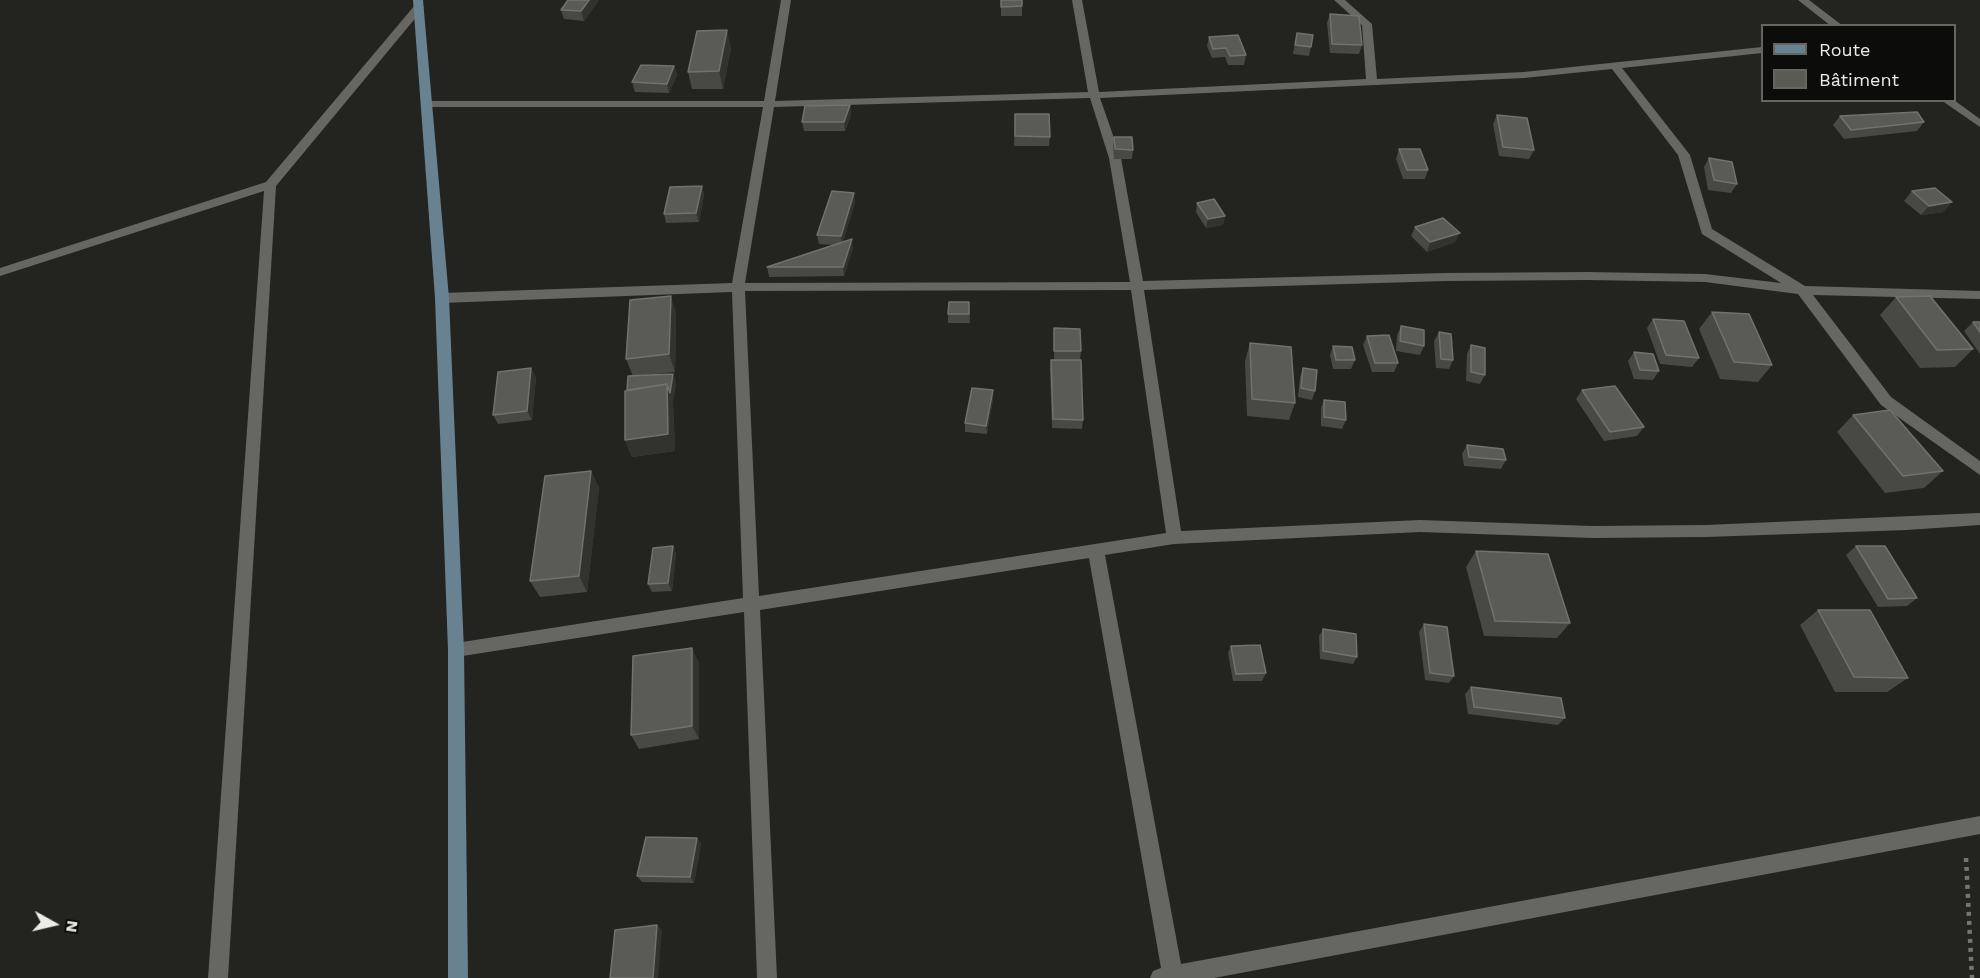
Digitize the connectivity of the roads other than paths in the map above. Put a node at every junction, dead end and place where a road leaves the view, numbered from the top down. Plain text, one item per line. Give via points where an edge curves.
1 (786, 0) edge
2 (1077, 0) edge
3 (1339, 0) edge
4 (1803, 0) edge
5 (419, 3) edge
6 (1835, 24) edge
7 (1761, 50) edge
8 (1616, 67) junction
9 (1372, 82) junction
10 (1094, 95) junction
11 (1949, 102) edge
12 (426, 104) junction
13 (768, 104) junction
14 (1978, 121) edge
15 (270, 185) junction
16 (0, 273) edge
17 (1137, 286) junction
18 (738, 287) junction
19 (1802, 290) junction
20 (1980, 295) edge
21 (442, 298) junction
22 (1980, 469) edge
23 (1980, 519) edge
24 (1174, 538) junction
25 (1096, 551) junction
26 (753, 603) junction
27 (456, 650) junction
28 (1972, 826) edge
29 (1166, 977) edge
30 (218, 978) edge
31 (458, 978) edge
32 (767, 978) edge

1 - 13 street
2 - 10 street
3 - 9 street via 1367,24
4 - 6 street
5 - 12 street
5 - 15 street
7 - 8 street
8 - 9 street
8 - 19 street via 1684,155 1706,231
9 - 10 street
10 - 13 street
10 - 17 street via 1115,158
11 - 14 street
12 - 13 street
12 - 21 street
13 - 18 street
15 - 16 street
15 - 30 street
17 - 18 street
17 - 19 street via 1587,276 1705,278
17 - 24 street
18 - 21 street
18 - 26 street
19 - 20 street
19 - 22 street via 1886,402
21 - 27 street
23 - 24 street via 1706,531 1420,526
24 - 25 street
25 - 26 street
25 - 29 street
26 - 27 street
26 - 32 street
27 - 31 street
28 - 29 street

